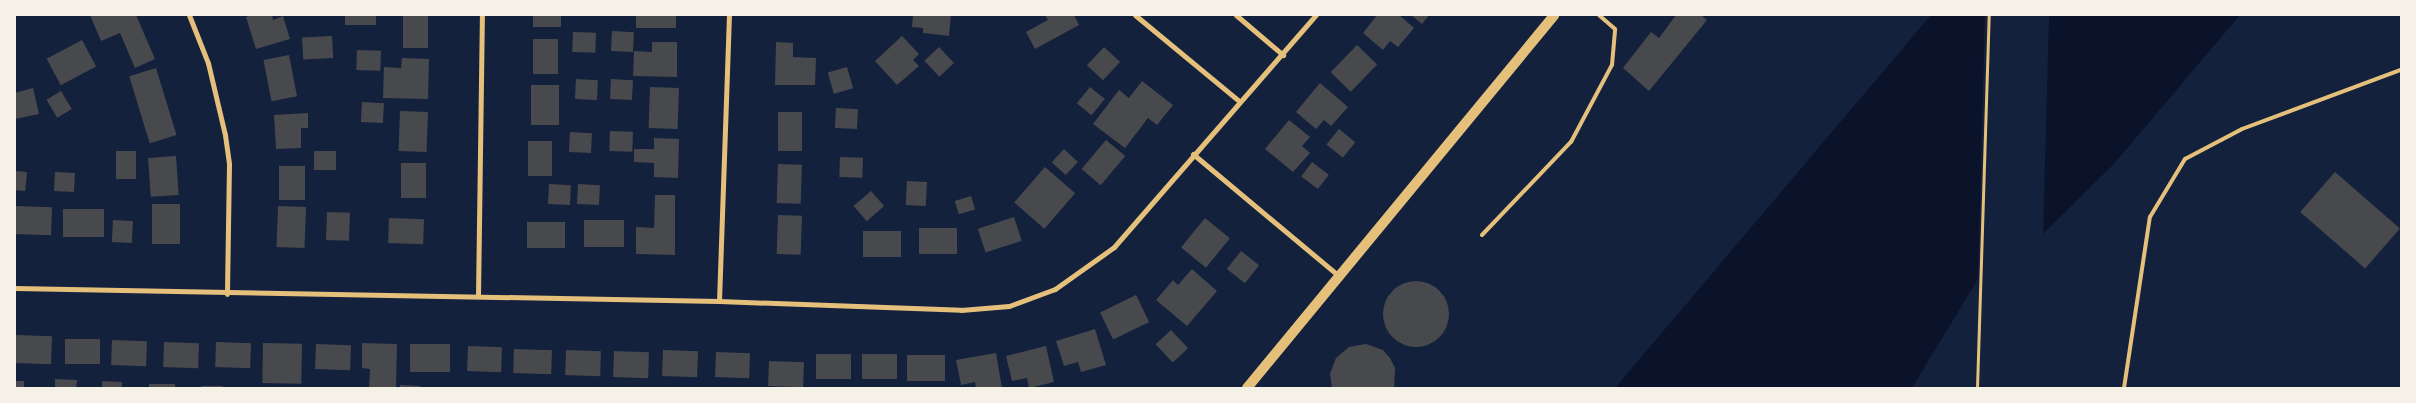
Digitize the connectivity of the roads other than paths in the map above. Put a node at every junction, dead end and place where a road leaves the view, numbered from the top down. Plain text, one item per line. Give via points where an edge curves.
1 (189, 15) edge
2 (482, 15) edge
3 (729, 15) edge
4 (1135, 15) edge
5 (1236, 15) edge
6 (1316, 15) edge
7 (1554, 15) edge
8 (1599, 15) edge
9 (1283, 55) junction
10 (2401, 70) edge
11 (1240, 102) junction
12 (1193, 154) junction
13 (1482, 235) dead end
14 (1340, 277) junction
15 (15, 288) edge
16 (227, 294) junction
17 (478, 296) junction
18 (719, 301) junction
19 (1247, 388) edge
20 (2124, 388) edge

1 - 16 street via 208,63 225,135 229,172
2 - 17 street
3 - 18 street
4 - 11 street
5 - 9 street
6 - 9 street
7 - 14 main road
8 - 13 lane via 1615,29 1612,65 1571,142
9 - 11 street
10 - 20 lane via 2242,129 2185,159 2150,217
11 - 12 street
12 - 14 street
12 - 18 street via 1114,247 1054,289 1009,306 961,310
14 - 19 main road
15 - 16 street
16 - 17 street
17 - 18 street

